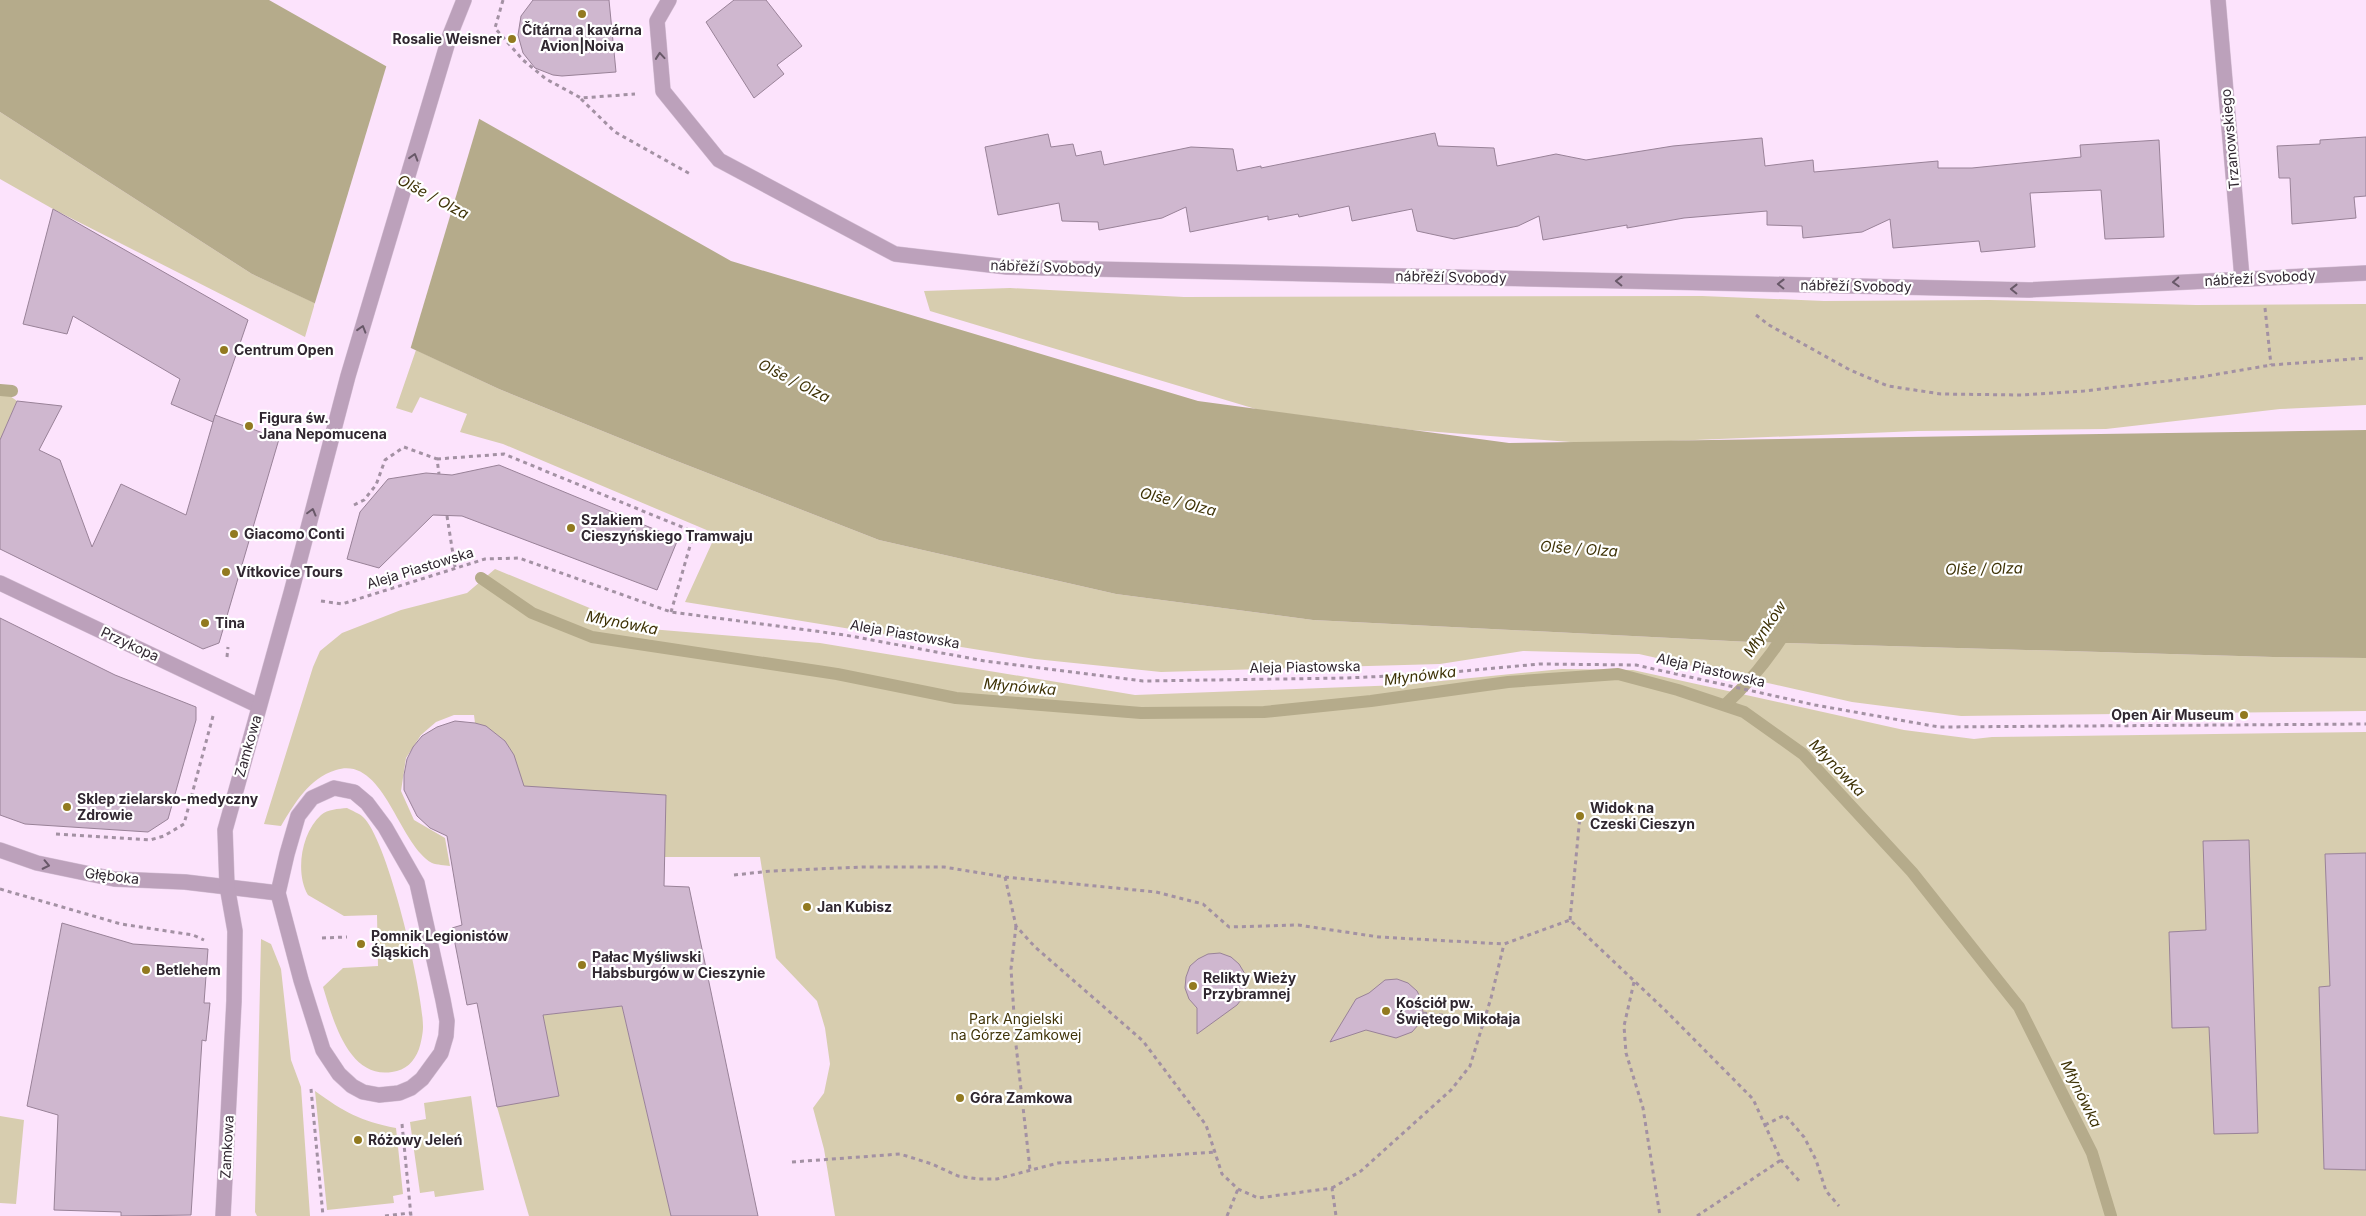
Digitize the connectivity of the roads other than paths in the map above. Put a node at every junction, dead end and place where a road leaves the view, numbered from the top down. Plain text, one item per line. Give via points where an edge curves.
1 (464, 0) edge
2 (669, 0) edge
3 (2218, 0) edge
4 (2366, 273) edge
5 (2242, 278) junction
6 (0, 583) edge
7 (259, 706) junction
8 (0, 850) edge
9 (227, 886) junction
10 (278, 893) junction
11 (223, 1216) edge

7 -> 1 street, Zamkowa via 348,376 450,35
5 -> 2 street, nábřeží Svobody via 2029,290 1007,267 895,254 719,160 663,91 657,20
3 - 5 street, Trzanowskiego
4 - 5 street, nábřeží Svobody
6 - 7 street, Przykopa
7 - 9 street, Zamkowa via 225,830
8 -> 9 street, Głęboka via 37,863 114,879
9 - 10 street, Głęboka
9 - 11 street, Zamkowa via 235,931
10 - 10 street via 298,816 312,798 334,788 354,792 368,803 417,883 447,1021 441,1053 411,1088 379,1095 362,1092 339,1074 318,1039

